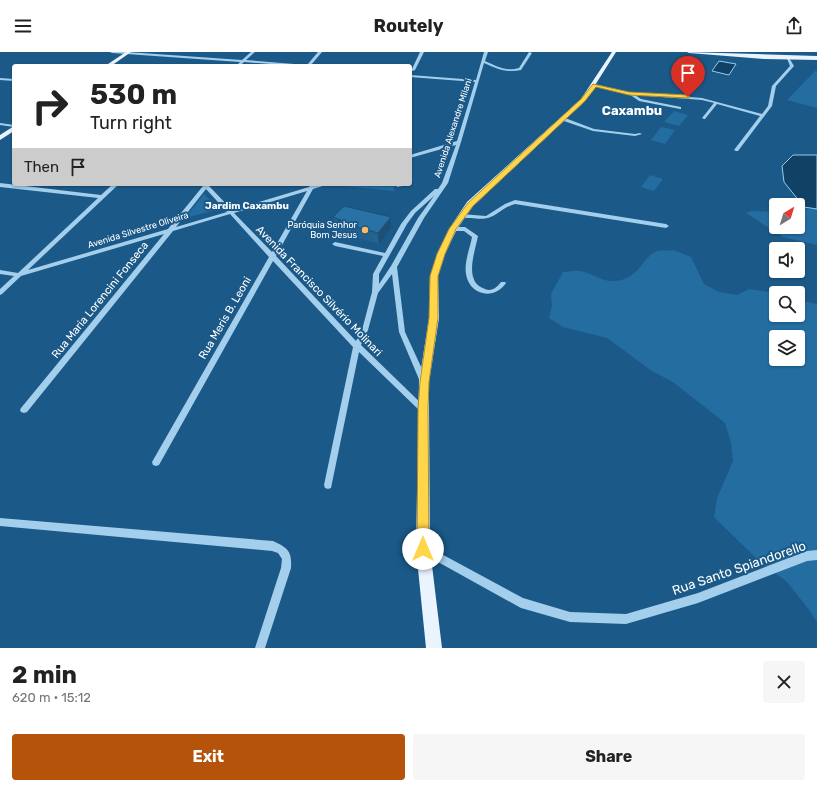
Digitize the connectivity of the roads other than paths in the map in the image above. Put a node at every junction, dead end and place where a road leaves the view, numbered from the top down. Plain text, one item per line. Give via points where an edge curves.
1 (112, 52) edge
2 (253, 52) edge
3 (320, 52) edge
4 (422, 52) edge
5 (486, 52) edge
6 (689, 52) edge
7 (708, 52) edge
8 (128, 53) edge
9 (530, 53) edge
10 (611, 54) edge
11 (737, 54) edge
12 (727, 55) junction
13 (787, 57) junction
14 (817, 58) edge
15 (242, 61) junction
16 (483, 61) junction
17 (111, 64) edge
18 (240, 64) edge
19 (282, 64) edge
20 (310, 64) edge
21 (412, 70) edge
22 (412, 76) edge
23 (416, 76) junction
24 (0, 79) edge
25 (12, 80) edge
26 (478, 82) junction
27 (594, 85) junction
28 (629, 93) junction
29 (716, 103) junction
30 (680, 108) dead end
31 (762, 115) junction
32 (704, 118) dead end
33 (563, 119) junction
34 (0, 124) edge
35 (12, 127) edge
36 (12, 129) edge
37 (640, 134) dead end
38 (0, 138) edge
39 (459, 142) junction
40 (736, 150) dead end
41 (412, 156) edge
42 (445, 183) junction
43 (0, 185) edge
44 (114, 186) edge
45 (205, 186) edge
46 (207, 186) edge
47 (312, 186) edge
48 (103, 197) junction
49 (230, 212) junction
50 (461, 216) junction
51 (666, 226) dead end
52 (452, 229) junction
53 (169, 230) junction
54 (335, 244) dead end
55 (386, 255) junction
56 (272, 256) junction
57 (394, 267) junction
58 (0, 272) edge
59 (19, 275) junction
60 (503, 282) dead end
61 (0, 293) edge
62 (375, 293) junction
63 (357, 346) junction
64 (424, 382) junction
65 (423, 408) junction
66 (24, 410) dead end
67 (156, 462) dead end
68 (328, 485) dead end
69 (0, 522) edge
70 (423, 549) junction
71 (817, 555) edge
72 (260, 648) edge
73 (434, 648) edge

1 - 8 street
2 - 15 street
3 - 20 street
4 - 21 street
5 - 16 street, Avenida Alexandre Milani
6 - 12 main road
7 - 12 main road
8 - 15 street
8 - 17 main road
9 - 16 street via 520,69 513,71
10 - 27 main road
11 - 12 main road
11 - 13 main road
13 - 14 main road
13 - 31 street via 792,66 774,86 770,106
15 - 18 street
15 - 19 street
16 - 26 street, Avenida Alexandre Milani
21 - 23 street via 416,72
22 - 23 street
23 - 26 street
24 - 25 street
26 - 39 street, Avenida Alexandre Milani
27 - 28 street
27 - 33 main road
28 - 29 street via 688,97
28 - 30 street via 640,100
29 - 31 street
29 - 32 street
31 - 40 street
33 - 37 street via 593,130
33 - 50 main road via 470,204
34 - 35 street
36 - 38 main road
39 - 41 street
39 - 42 street, Avenida Alexandre Milani
42 - 55 street via 413,212
42 - 57 street, Avenida Alexandre Milani via 421,218
43 - 48 street
44 - 48 street
45 - 53 street, Rua Maria Lorencini Fonseca
46 - 49 street, Avenida Francisco Silvério Molinari
47 - 49 street, Avenida Silvestre Oliveira
47 - 56 street, Rua Meris B. Leoni
48 - 59 street
49 - 53 street, Avenida Silvestre Oliveira
49 - 56 street, Avenida Francisco Silvério Molinari
50 - 51 street via 485,218 515,202
50 - 52 main road
52 - 60 street via 465,229 476,236 469,275 473,283 480,290 490,293 497,290
52 - 64 main road via 434,276 434,318
53 - 59 street, Avenida Silvestre Oliveira
53 - 66 street, Rua Maria Lorencini Fonseca
54 - 55 street
55 - 62 street via 376,274
56 - 63 street, Avenida Francisco Silvério Molinari
56 - 67 street, Rua Meris B. Leoni
57 - 62 street, Avenida Alexandre Milani
57 - 64 street via 402,332
58 - 59 street, Avenida Silvestre Oliveira
59 - 61 street
62 - 63 street via 365,330
63 - 65 street, Avenida Francisco Silvério Molinari
63 - 68 street
64 - 65 main road
65 - 70 main road
69 - 72 street via 273,546 287,557 286,568
70 - 71 street, Rua Santo Spiandorello via 521,603 570,617 626,618 698,598 806,556
70 - 73 main road

